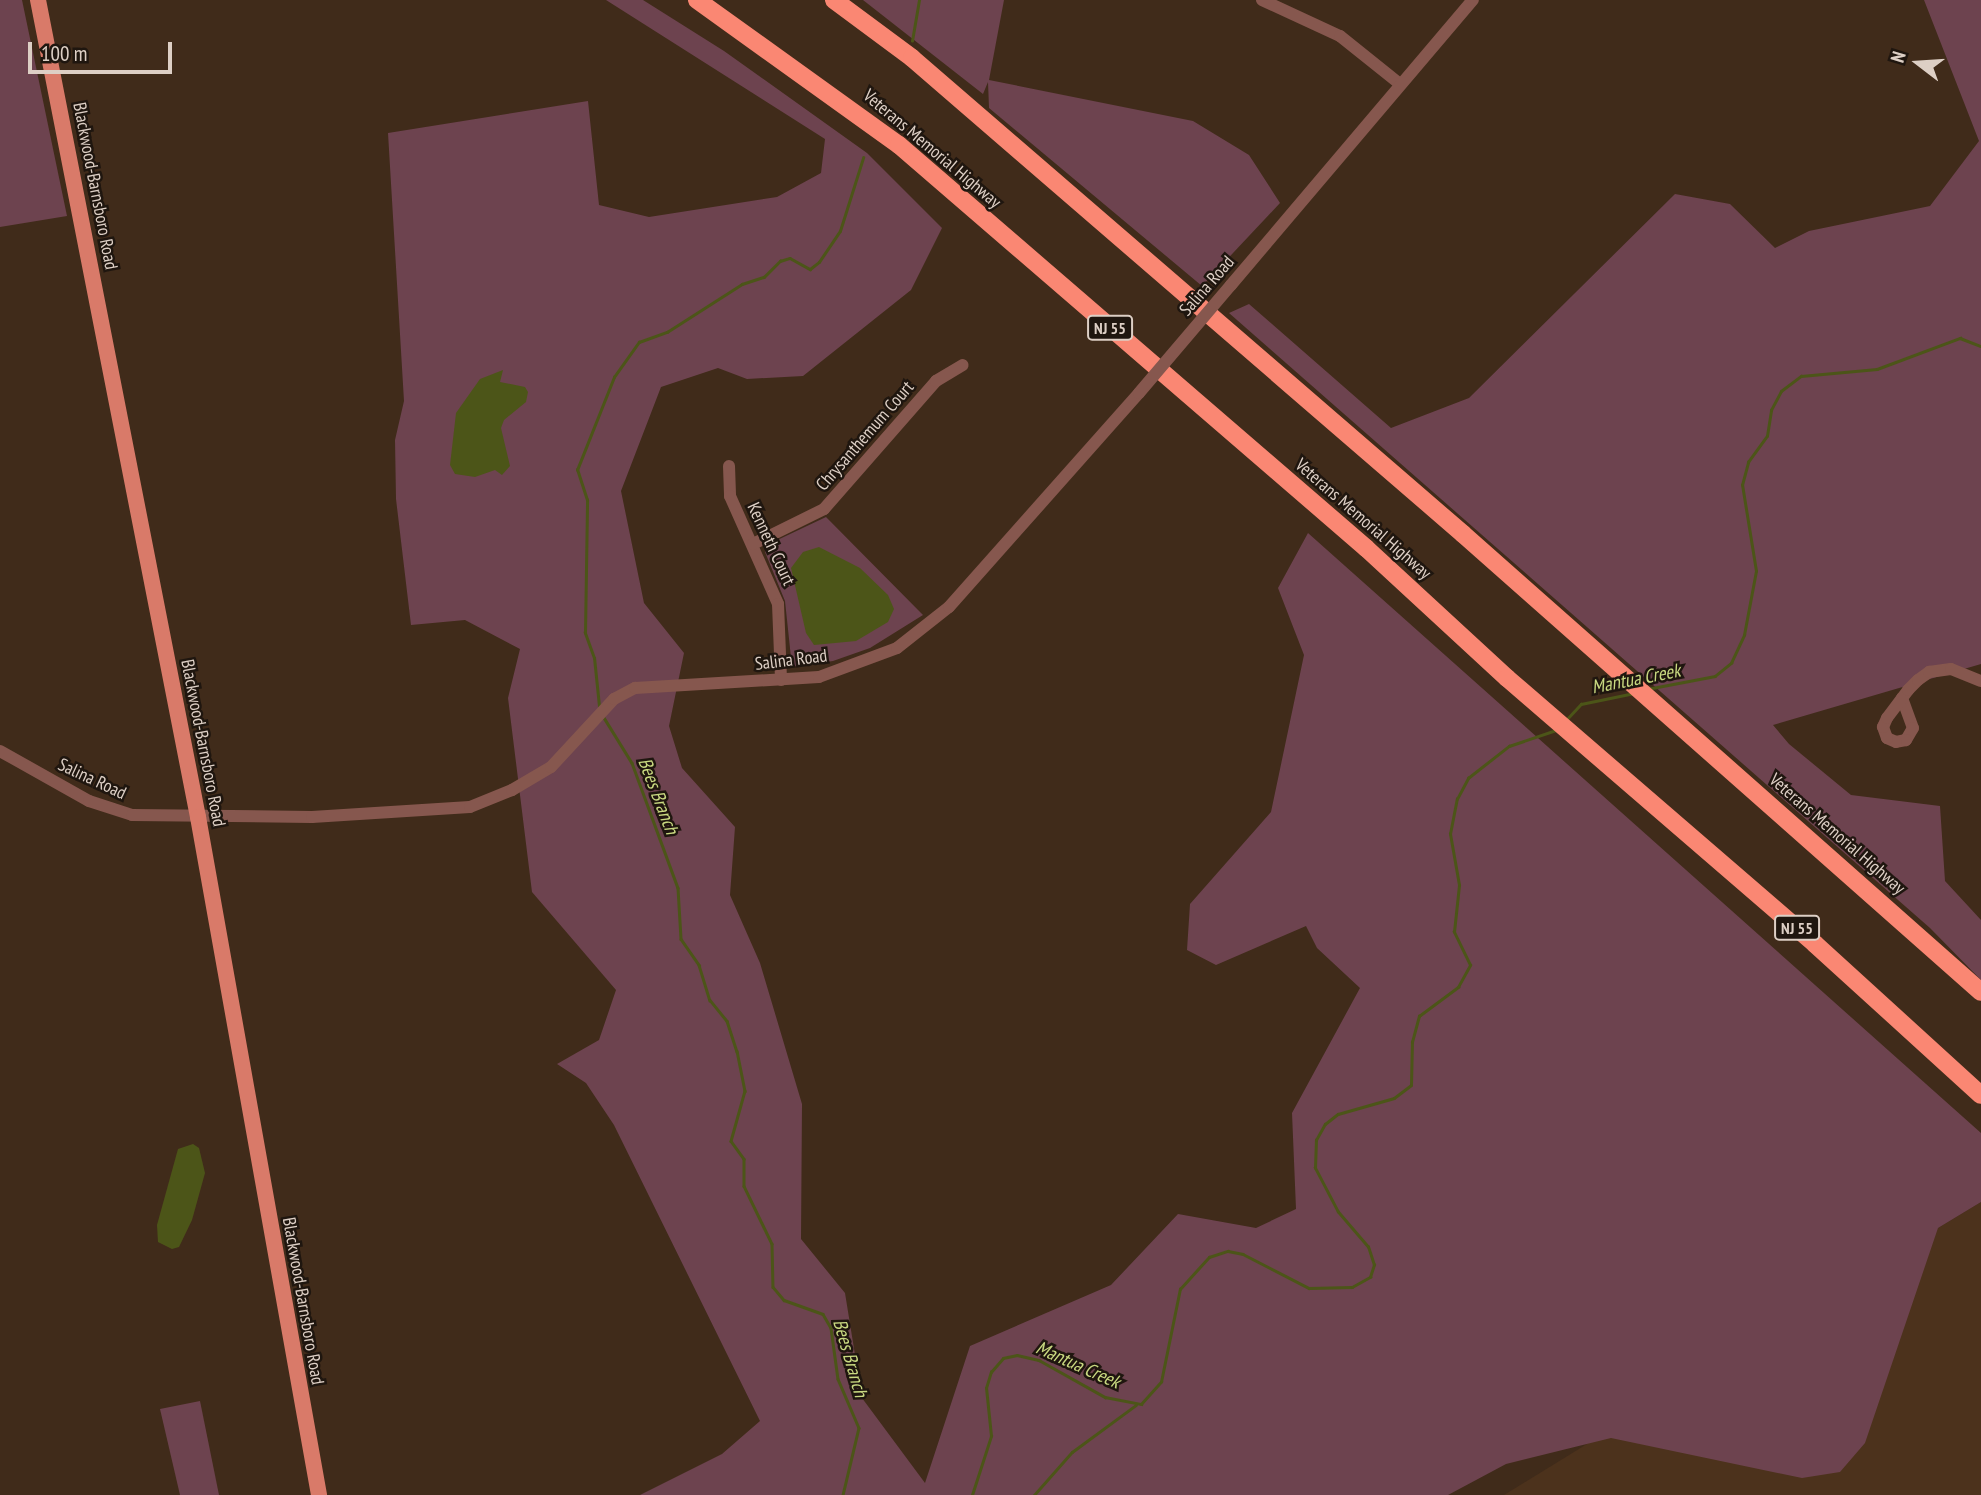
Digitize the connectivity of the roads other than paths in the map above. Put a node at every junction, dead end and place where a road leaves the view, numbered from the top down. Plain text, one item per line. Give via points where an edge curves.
1 (38, 0) edge
2 (696, 0) edge
3 (834, 0) edge
4 (1262, 0) edge
5 (1473, 0) edge
6 (1400, 84) junction
7 (963, 365) dead end
8 (729, 466) dead end
9 (753, 544) junction
10 (781, 680) junction
11 (1981, 681) edge
12 (1902, 698) dead end
13 (0, 751) edge
14 (198, 817) junction
15 (1981, 992) edge
16 (1981, 1095) edge
17 (319, 1495) edge

1 - 14 main road, Blackwood-Barnsboro Road
2 - 16 highway, Veterans Memorial Highway / NJ 55 via 899,145 1366,548
3 - 15 highway, Veterans Memorial Highway via 933,76 1463,534
4 - 6 street via 1340,36
5 - 6 street, Salina Road
6 - 10 street, Salina Road, bridge via 1034,515 932,624 897,648 856,666
7 - 9 street, Chrysanthemum Court via 936,381 824,509
8 - 9 street, Kenneth Court via 730,496
9 - 10 street, Kenneth Court via 778,604
10 - 14 street, Salina Road via 643,686 606,708 542,774 459,810
11 - 12 street via 1961,671 1941,669 1918,680
13 - 14 street, Salina Road via 116,811
14 - 17 main road, Blackwood-Barnsboro Road

